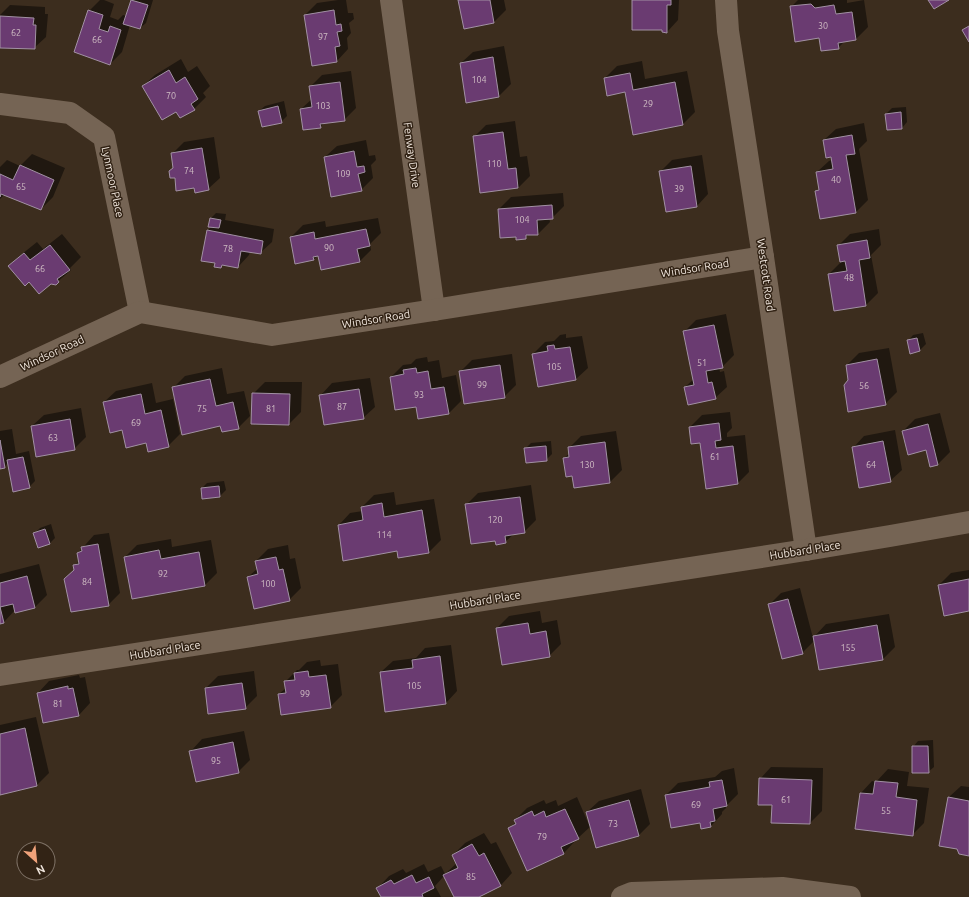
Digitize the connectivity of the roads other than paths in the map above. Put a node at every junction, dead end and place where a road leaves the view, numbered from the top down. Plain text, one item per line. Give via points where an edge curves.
1 (391, 0) edge
2 (726, 0) edge
3 (0, 104) edge
4 (763, 256) junction
5 (434, 310) junction
6 (140, 312) junction
7 (0, 377) edge
8 (969, 522) edge
9 (806, 550) junction
10 (0, 675) edge
11 (781, 892) edge
12 (622, 897) edge
13 (850, 897) edge

1 - 5 street, Fenway Drive
2 - 4 street, Westcott Road via 728,31
3 - 6 street, Lynmoor Place via 70,113 104,137
4 - 5 street, Windsor Road
4 - 9 street, Westcott Road
5 - 6 street, Windsor Road via 272,335
6 - 7 street, Windsor Road
8 - 9 street, Hubbard Place
9 - 10 street, Hubbard Place
11 - 12 street via 632,893
11 - 13 street

